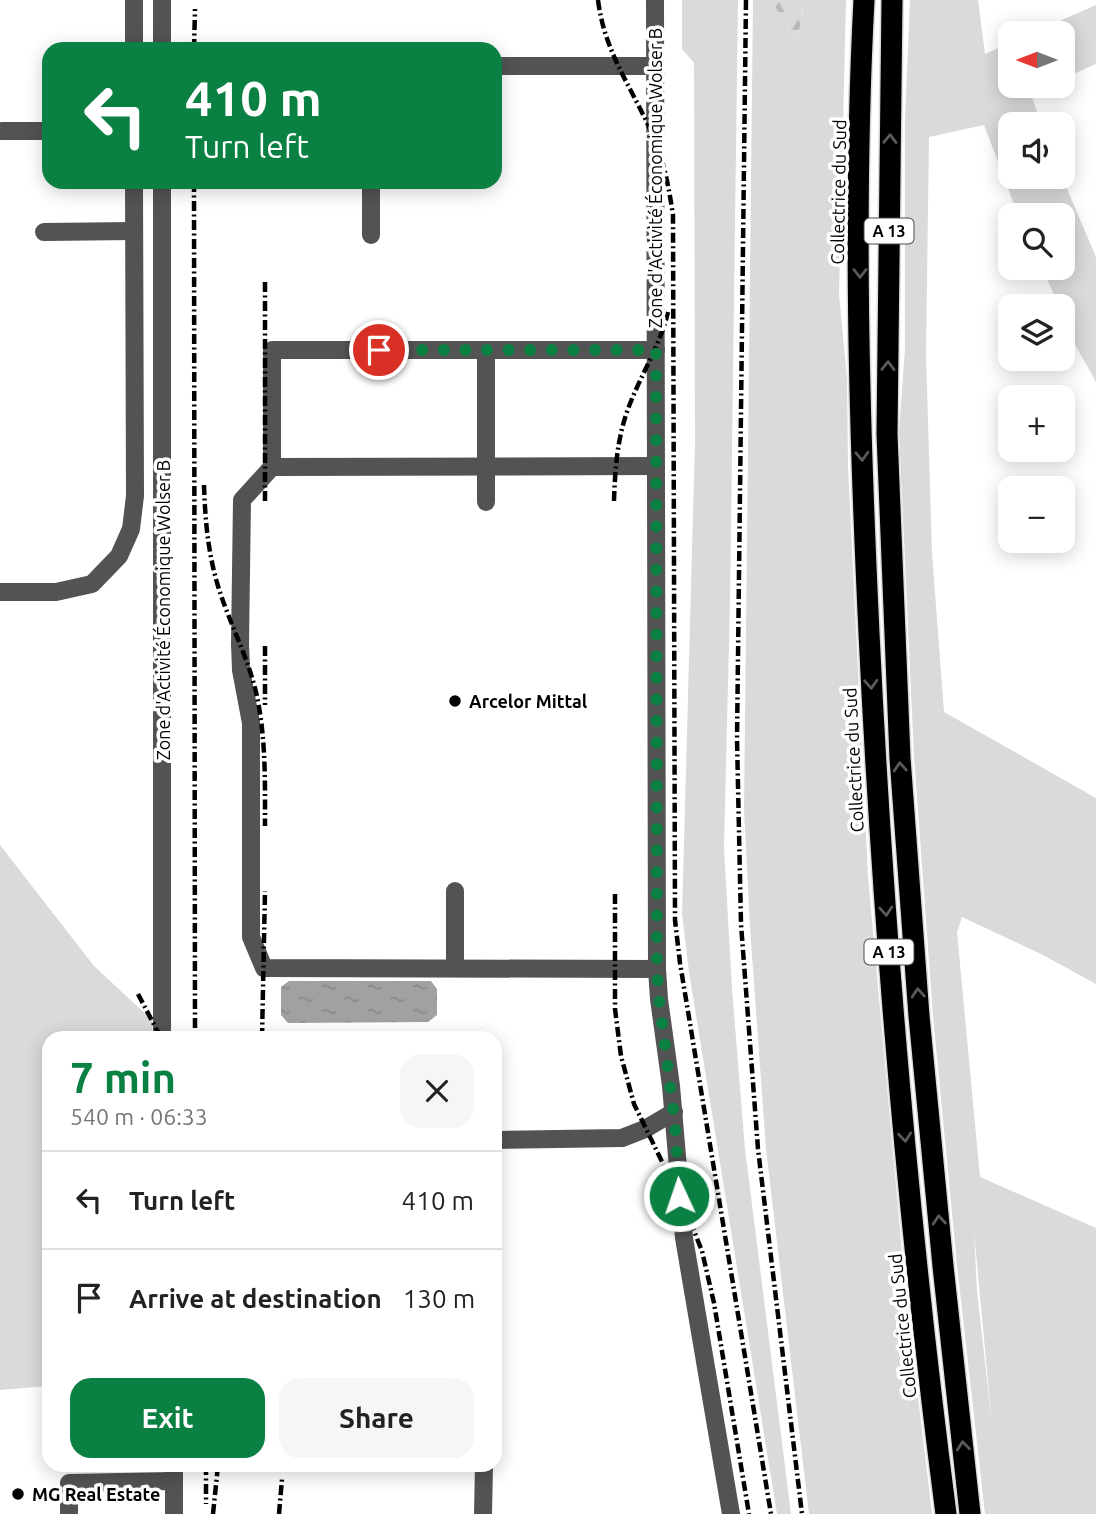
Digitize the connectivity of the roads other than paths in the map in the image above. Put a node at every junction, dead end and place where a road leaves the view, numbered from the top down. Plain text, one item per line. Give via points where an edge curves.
1 (134, 0) edge
2 (162, 0) edge
3 (655, 0) edge
4 (893, 0) edge
5 (864, 3) edge
6 (134, 42) edge
7 (162, 42) edge
8 (502, 66) edge
9 (655, 66) junction
10 (2, 131) dead end
11 (42, 131) edge
12 (134, 189) edge
13 (162, 189) edge
14 (371, 189) edge
15 (134, 231) junction
16 (44, 232) dead end
17 (371, 235) dead end
18 (486, 349) junction
19 (656, 350) junction
20 (486, 466) junction
21 (656, 466) junction
22 (272, 467) junction
23 (486, 502) dead end
24 (0, 592) edge
25 (455, 891) dead end
26 (455, 968) junction
27 (657, 969) junction
28 (162, 1031) edge
29 (674, 1112) junction
30 (502, 1140) edge
31 (484, 1472) edge
32 (174, 1473) edge
33 (69, 1514) edge
34 (174, 1514) edge
35 (484, 1514) edge
36 (731, 1514) edge
37 (946, 1514) edge
38 (971, 1514) edge

1 - 6 street
2 - 7 street
3 - 9 street, Zone d'Activité Économique Wolser B
38 -> 4 highway, A 13 via 919,1016 900,758 887,434
5 -> 37 highway, Collectrice du Sud / A 13 via 860,388 875,757 895,1029
8 - 9 street
9 - 19 street, Zone d'Activité Économique Wolser B
10 - 11 street
12 - 15 street
13 - 28 street, Zone d'Activité Économique Wolser B
14 - 17 street
15 - 16 street
15 - 24 street via 135,496 131,529 120,556 92,584 56,593
18 - 19 street
18 - 20 street
18 - 22 street via 272,350
19 - 21 street, Zone d'Activité Économique Wolser B
20 - 21 street
20 - 22 street
20 - 23 street
21 - 27 street, Zone d'Activité Économique Wolser B
22 - 26 street via 242,500 240,644 251,723 251,937 264,968
25 - 26 street
26 - 27 street
27 - 29 street, Zone d'Activité Économique Wolser B
29 - 30 street via 622,1138
29 - 36 street, Zone d'Activité Économique Wolser B via 684,1238
31 - 35 street
32 - 33 street via 69,1483
32 - 34 street

